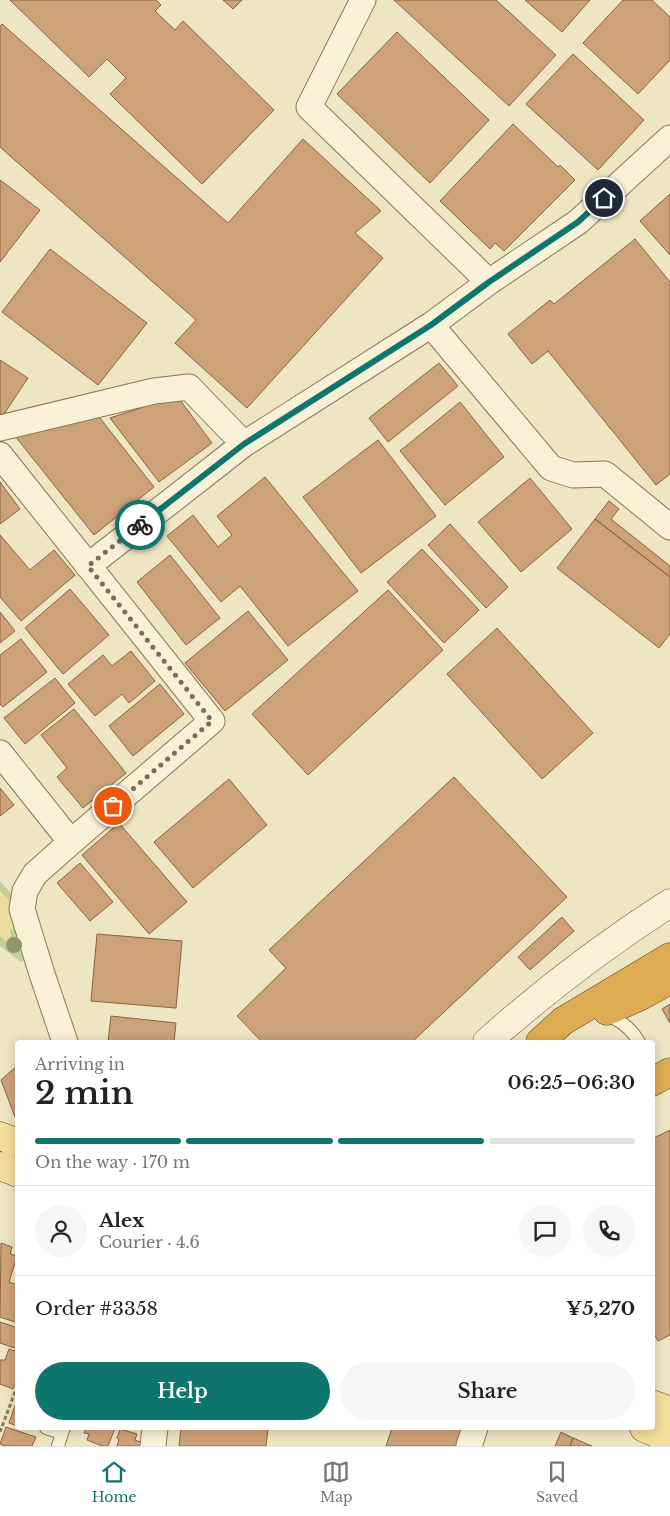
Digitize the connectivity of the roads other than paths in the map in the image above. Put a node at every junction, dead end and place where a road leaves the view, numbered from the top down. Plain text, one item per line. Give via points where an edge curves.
1 (363, 0) edge
2 (670, 138) edge
3 (489, 282) junction
4 (431, 325) junction
5 (0, 428) edge
6 (244, 444) junction
7 (0, 454) edge
8 (670, 527) edge
9 (88, 566) junction
10 (0, 753) edge
11 (71, 842) junction
12 (670, 903) edge
13 (670, 957) edge
14 (670, 980) edge
15 (601, 1013) junction
16 (64, 1040) edge
17 (489, 1040) edge
18 (542, 1040) edge
19 (550, 1040) edge
20 (638, 1040) edge
21 (670, 1072) edge
22 (655, 1080) edge
23 (0, 1136) edge
24 (15, 1142) edge
25 (0, 1166) edge
26 (15, 1172) edge
27 (655, 1405) edge
28 (670, 1411) edge
29 (63, 1430) edge
30 (155, 1430) edge
31 (474, 1430) edge
32 (649, 1430) edge
33 (670, 1439) edge
34 (58, 1446) edge
35 (153, 1446) edge
36 (470, 1446) edge

1 - 3 street via 308,107
2 - 3 street via 578,222
3 - 4 street
4 - 6 street
4 - 8 street via 551,468 573,475 605,474
5 - 6 street via 154,391 189,387
6 - 9 street
7 - 9 street
9 - 11 street via 212,721
10 - 11 street
11 - 16 street via 35,874 25,891 22,909
12 - 17 street via 566,977
13 - 18 highway via 563,1021
14 - 15 highway
15 - 19 main road via 567,1028
15 - 20 lane via 626,1025
21 - 22 highway
23 - 24 main road
25 - 26 main road
27 - 28 main road
29 - 34 lane
30 - 35 street
31 - 36 street
32 - 33 main road

